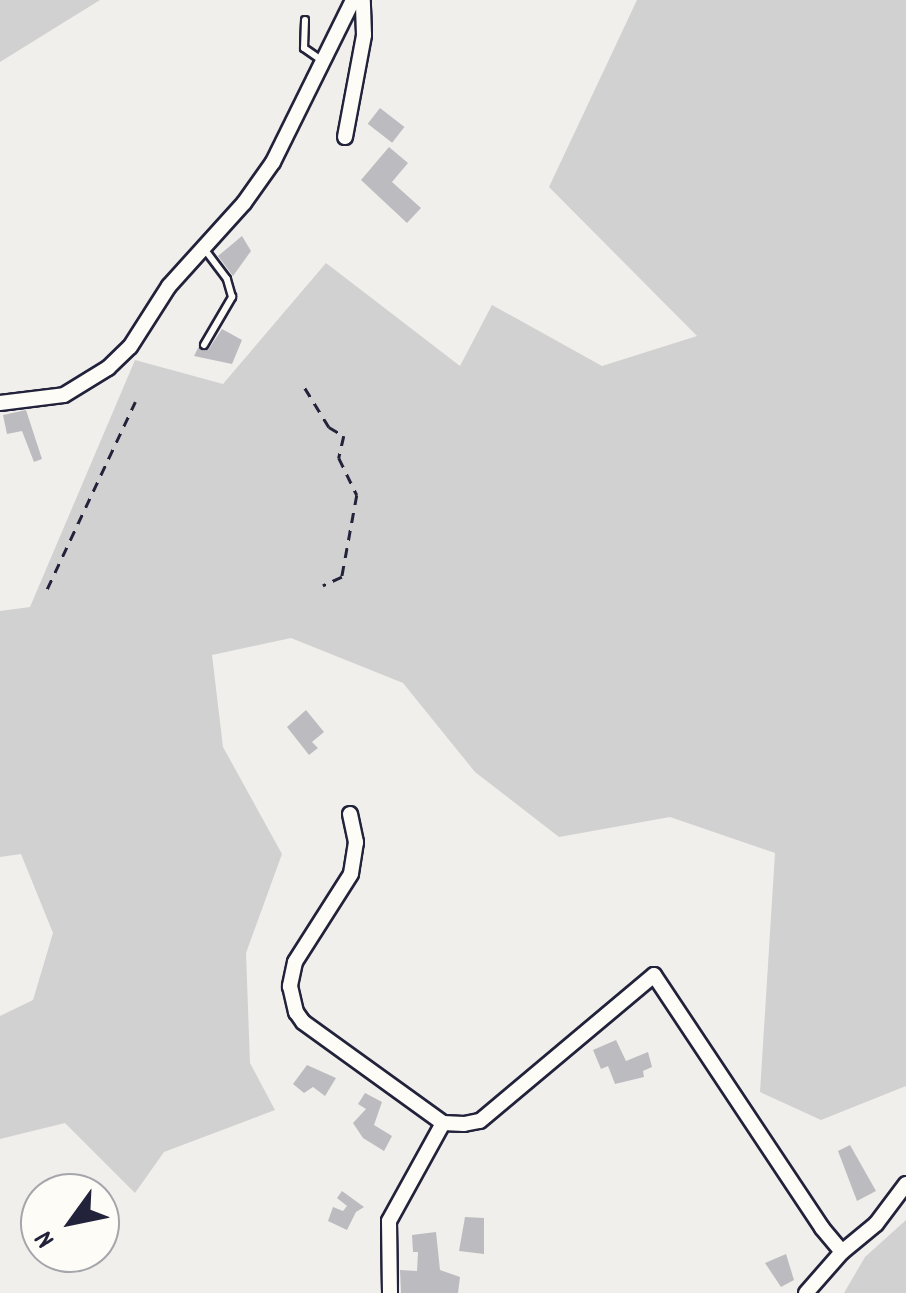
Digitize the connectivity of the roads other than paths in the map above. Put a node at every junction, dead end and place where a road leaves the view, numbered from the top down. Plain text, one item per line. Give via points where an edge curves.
1 (352, 0) edge
2 (364, 0) edge
3 (304, 20) dead end
4 (322, 61) junction
5 (345, 137) dead end
6 (204, 248) junction
7 (204, 345) dead end
8 (0, 403) edge
9 (350, 814) dead end
10 (443, 1123) junction
11 (906, 1184) edge
12 (842, 1252) junction
13 (390, 1293) edge
14 (806, 1293) edge

1 - 4 street
2 - 5 street
3 - 4 lane via 304,48
4 - 6 street via 273,162
6 - 7 lane via 232,297
6 - 8 street via 108,368 64,394
9 - 10 street via 356,842 352,874 296,962 290,986 296,1012
10 - 12 street via 480,1120 654,975
10 - 13 street via 390,1220
11 - 12 street via 876,1224
12 - 14 street

